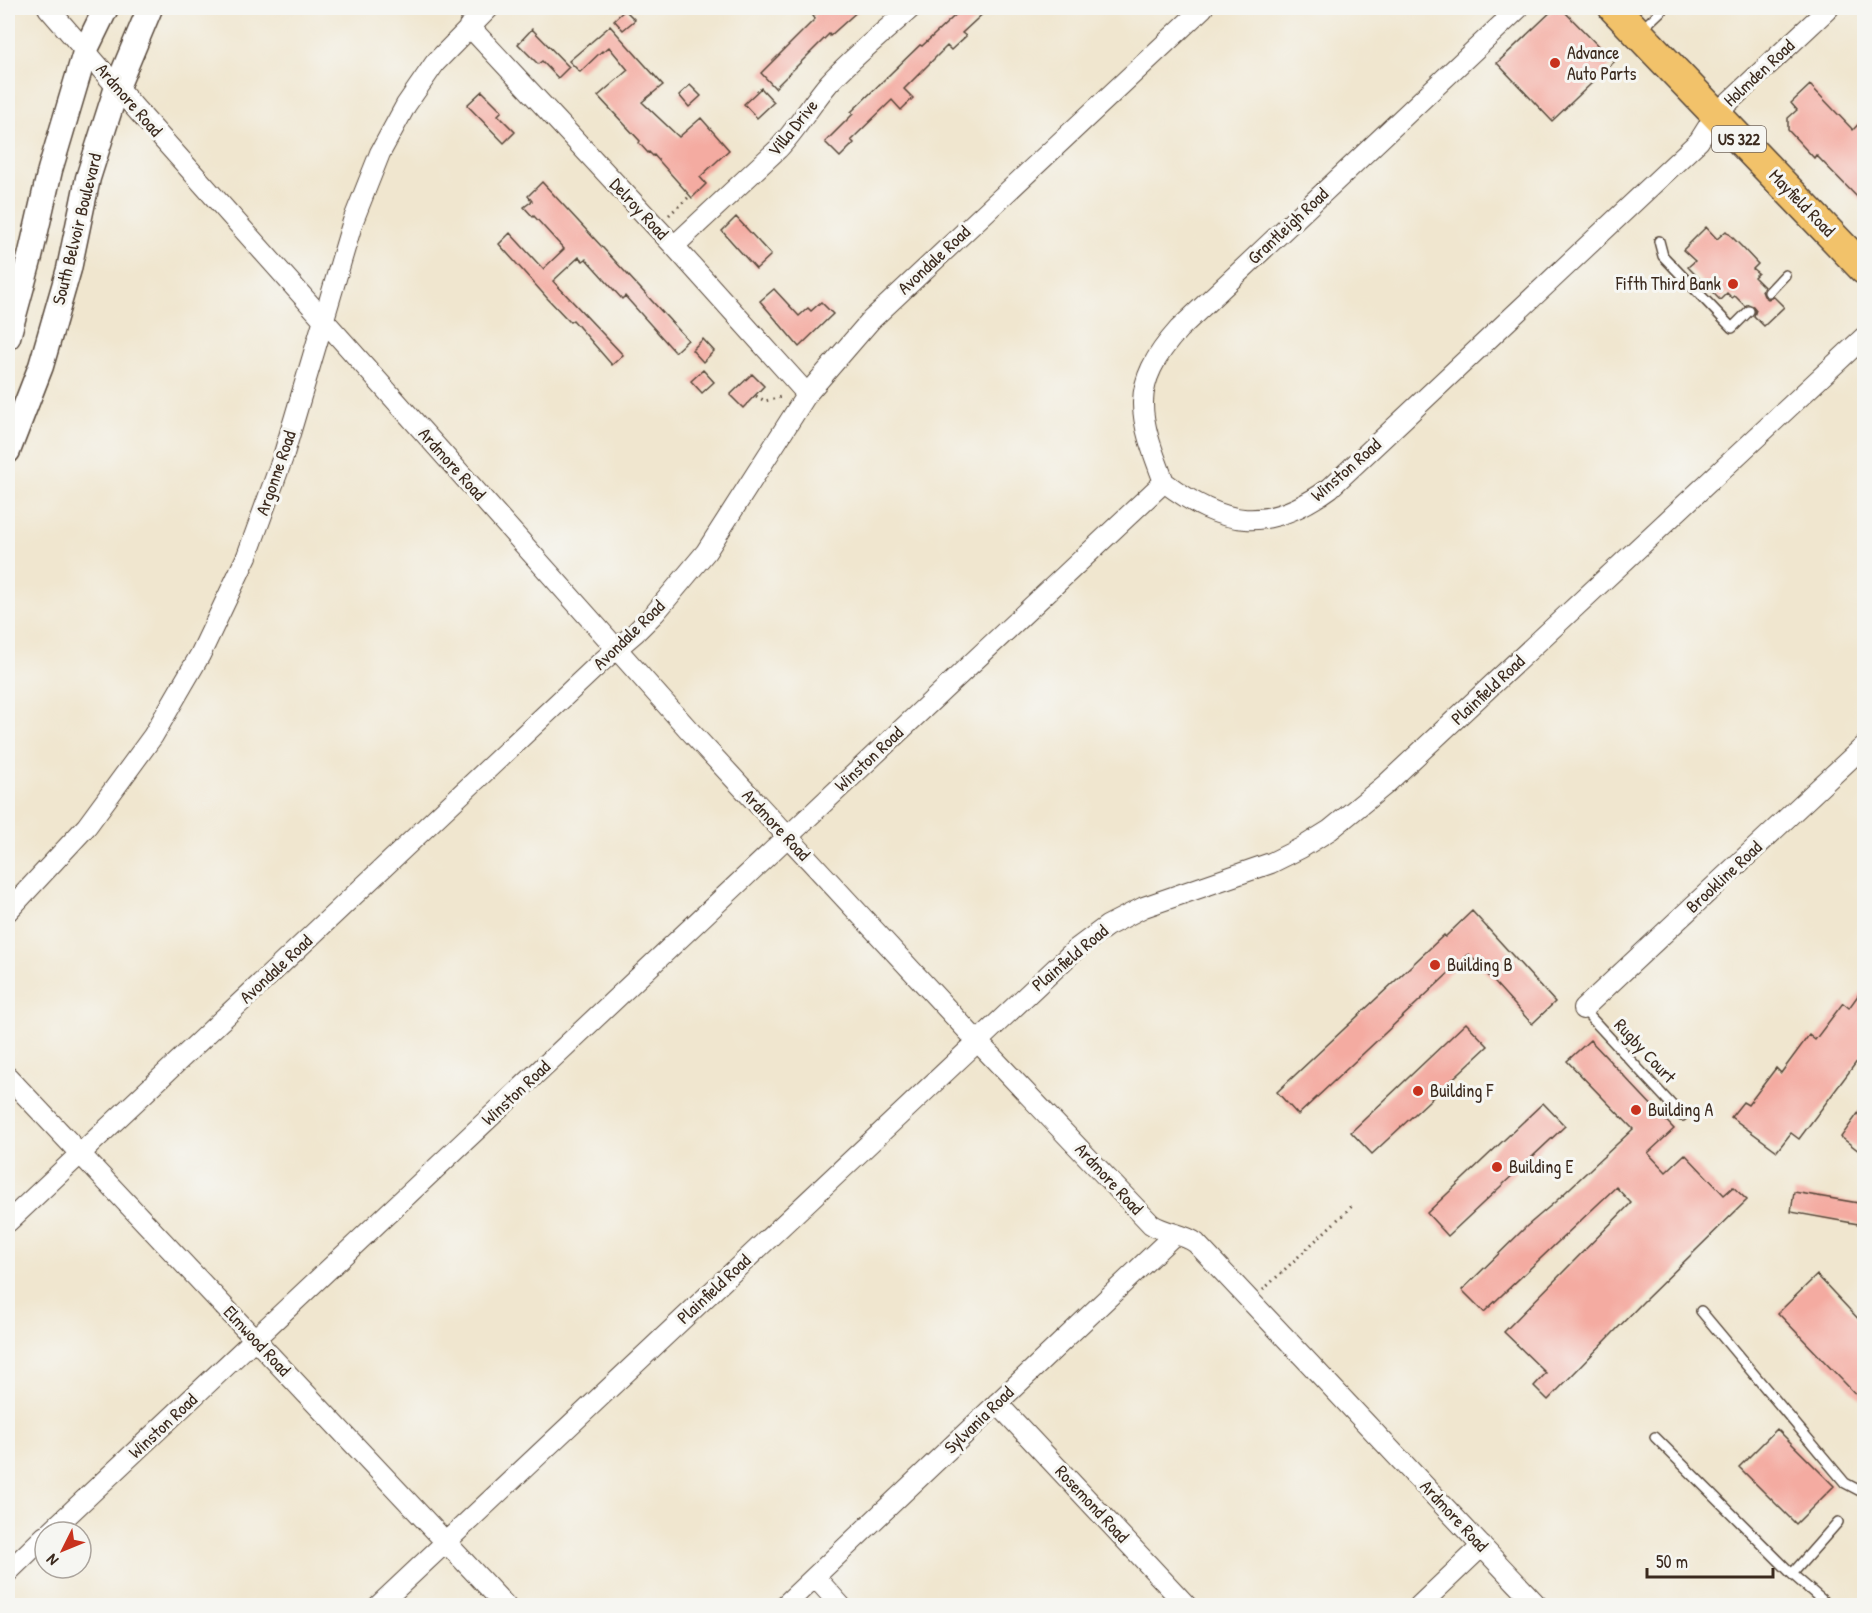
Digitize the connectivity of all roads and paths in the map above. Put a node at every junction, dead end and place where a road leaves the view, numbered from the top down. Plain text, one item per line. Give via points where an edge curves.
1 (48, 8) edge
2 (106, 8) edge
3 (150, 8) edge
4 (489, 8) edge
5 (911, 8) edge
6 (1203, 8) edge
7 (1519, 8) edge
8 (1614, 8) edge
9 (1664, 8) edge
10 (1825, 9) edge
11 (469, 26) junction
12 (1638, 33) junction
13 (86, 49) junction
14 (117, 87) junction
15 (1716, 114) junction
16 (690, 196) dead end
17 (669, 215) dead end
18 (1659, 242) dead end
19 (674, 246) junction
20 (1864, 269) edge
21 (1785, 275) dead end
22 (1769, 292) dead end
23 (1749, 311) dead end
24 (323, 320) junction
25 (8, 337) edge
26 (1864, 337) edge
27 (807, 394) junction
28 (756, 396) dead end
29 (781, 397) dead end
30 (8, 451) edge
31 (1164, 482) junction
32 (616, 648) junction
33 (1864, 746) edge
34 (787, 837) junction
35 (8, 911) edge
36 (1583, 1009) joint
37 (977, 1041) junction
38 (8, 1077) edge
39 (1682, 1116) dead end
40 (81, 1153) junction
41 (1352, 1206) dead end
42 (8, 1222) edge
43 (1174, 1235) junction
44 (1263, 1290) dead end
45 (1701, 1311) dead end
46 (255, 1340) junction
47 (997, 1403) junction
48 (1655, 1437) dead end
49 (1864, 1493) edge
50 (63, 1520) edge
51 (1838, 1522) dead end
52 (446, 1541) junction
53 (1482, 1546) junction
54 (33, 1548) edge
55 (8, 1572) edge
56 (1791, 1574) junction
57 (814, 1577) junction
58 (378, 1605) edge
59 (506, 1605) edge
60 (784, 1605) edge
61 (841, 1605) edge
62 (1187, 1605) edge
63 (1419, 1605) edge
64 (1538, 1605) edge
65 (1829, 1605) edge

1 - 13 street, Ardmore Road
2 - 13 street
3 - 14 street, South Belvoir Boulevard
4 - 11 street, Argonne Road
5 - 19 street, Villa Drive via 831,82 793,134
6 - 27 street, Avondale Road via 871,320
7 - 31 street, Grantleigh Road via 1164,345 1147,377 1143,411 1144,426
8 - 12 main road, Mayfield Road / US 322
9 - 12 lane
10 - 15 street, Holmden Road
11 - 19 street, Delroy Road
11 - 24 street, Argonne Road via 435,63 380,153 353,221
12 - 15 main road, Mayfield Road / US 322
13 - 14 street, Ardmore Road
13 - 25 street via 50,170
14 - 24 street, Ardmore Road
14 - 30 street, South Belvoir Boulevard via 88,178 69,269 41,366
15 - 20 main road, Mayfield Road / US 322
15 - 31 street, Winston Road via 1699,141 1317,498 1274,518 1237,519 1205,509
16 - 17 path
18 - 23 lane via 1663,256 1732,328
19 - 27 street, Delroy Road
21 - 22 lane
24 - 32 street, Ardmore Road
24 - 35 street, Argonne Road via 283,457 251,545 200,655 153,735 87,826
26 - 37 street, Plainfield Road via 1385,785 1330,830 1271,863 1143,907 1107,926 1076,949
27 - 32 street, Avondale Road via 706,552 655,613
28 - 29 path via 765,401
31 - 34 street, Winston Road
32 - 34 street, Ardmore Road
32 - 40 street, Avondale Road
33 - 36 street, Brookline Road
34 - 37 street, Ardmore Road
34 - 46 street, Winston Road
36 - 39 lane, Rugby Court
37 - 43 street, Ardmore Road via 1151,1224
37 - 52 street, Plainfield Road
38 - 40 street, Elmwood Road
40 - 42 street, Avondale Road
40 - 46 street, Elmwood Road
41 - 44 path
43 - 47 street, Sylvania Road
43 - 53 street, Ardmore Road via 1196,1243
45 - 49 lane via 1845,1483
46 - 50 street, Winston Road
46 - 52 street, Elmwood Road
47 - 57 street, Sylvania Road
47 - 62 street, Rosemond Road
48 - 56 lane
51 - 56 lane
52 - 58 street, Plainfield Road
52 - 59 street, Elmwood Road
53 - 63 street
53 - 64 street, Ardmore Road
54 - 55 street
56 - 65 lane
57 - 60 street, Sylvania Road
57 - 61 street

